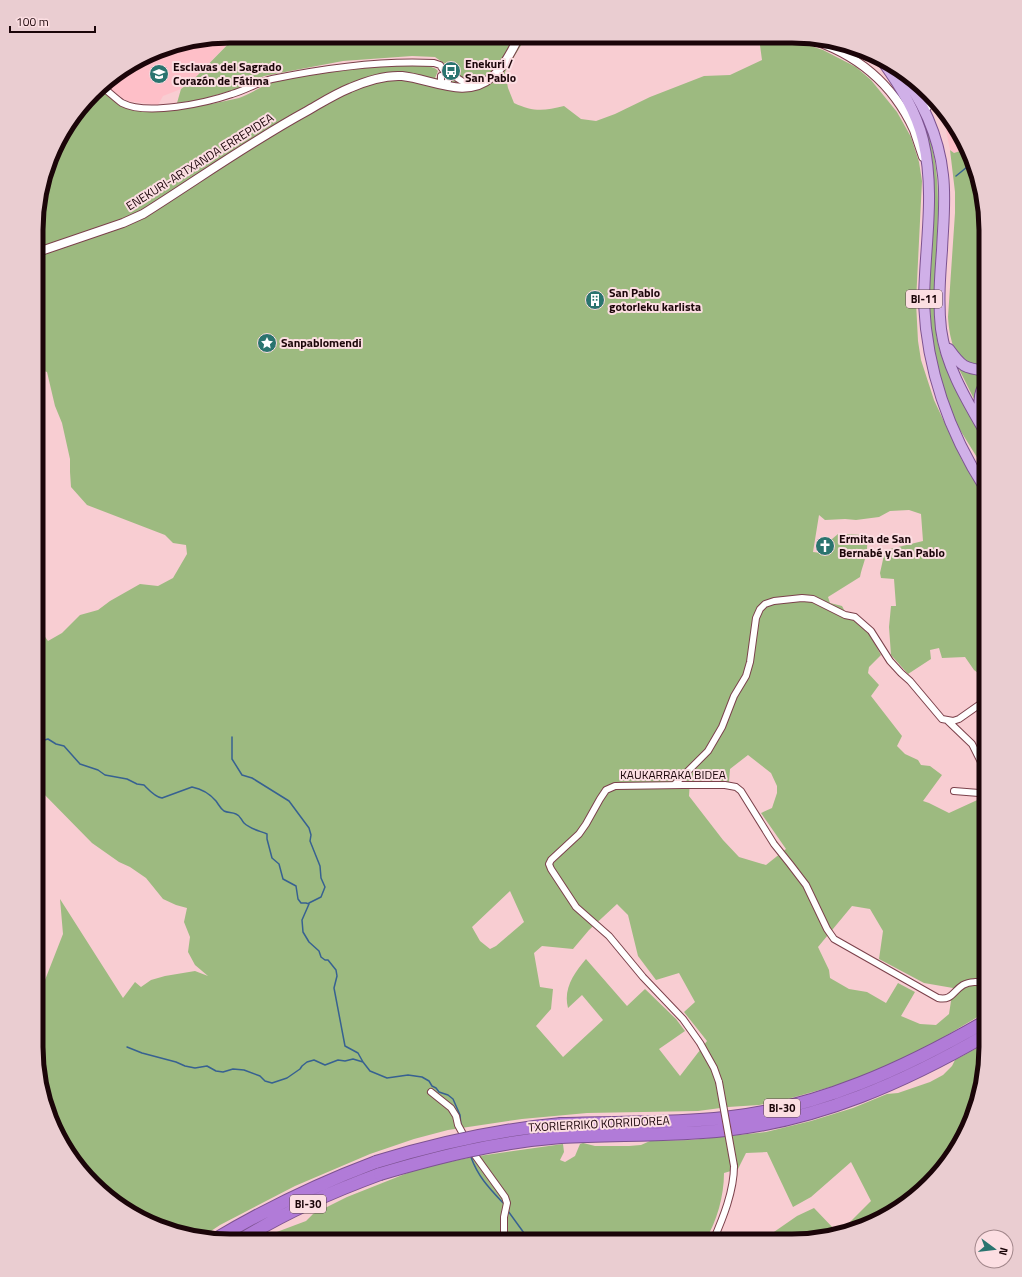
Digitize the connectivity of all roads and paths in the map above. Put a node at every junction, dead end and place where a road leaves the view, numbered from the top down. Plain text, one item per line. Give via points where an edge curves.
1 (515, 43) edge
2 (835, 48) edge
3 (889, 70) edge
4 (445, 74) junction
5 (435, 83) junction
6 (909, 84) edge
7 (443, 85) junction
8 (478, 86) junction
9 (106, 90) edge
10 (921, 95) edge
11 (935, 136) junction
12 (927, 168) junction
13 (43, 250) edge
14 (944, 341) junction
15 (979, 370) edge
16 (979, 421) edge
17 (953, 426) junction
18 (979, 469) edge
19 (979, 479) edge
20 (979, 705) edge
21 (948, 721) junction
22 (979, 758) edge
23 (674, 785) junction
24 (954, 791) dead end
25 (979, 793) edge
26 (979, 982) edge
27 (979, 1025) edge
28 (979, 1039) edge
29 (431, 1092) dead end
30 (224, 1234) edge
31 (251, 1234) edge
32 (504, 1234) edge
33 (716, 1234) edge

1 - 8 street via 493,77
2 - 12 street via 871,71 884,84 914,131
3 - 12 main road, BI-11 via 913,112 923,141
4 - 5 street
4 - 7 street via 448,81
4 - 8 street
4 - 9 street via 440,65 434,63 349,65 269,80 232,95 185,106 154,108 123,103
5 - 7 street, ENEKURI-ARTXANDA ERREPIDEA
5 - 13 street, ENEKURI-ARTXANDA ERREPIDEA via 401,76 368,81 347,89 279,126 142,214
6 - 11 main road, BI-11
7 - 8 street, ENEKURI-ARTXANDA ERREPIDEA via 467,88
10 - 11 street
11 - 14 main road, BI-11 via 944,189 939,303
12 - 17 main road, BI-11 via 929,204 924,286 925,320 931,362
14 - 15 main road via 962,365
14 - 16 main road, BI-11 via 955,376
17 - 18 main road, BI-11
17 - 19 main road
20 - 21 street via 959,719
21 - 22 street via 972,744
21 - 23 street via 942,719 890,661 871,631 856,617 845,615 813,599 781,599 765,604 760,609 756,618 746,676 734,696 722,726 708,751
23 - 26 street, KAUKARRAKA BIDEA via 725,786 736,787 741,791 774,844 806,885 834,939 938,998 948,998 963,985
23 - 33 street, KAUKARRAKA BIDEA, bridge via 614,786 606,790 579,834 549,864 576,907 609,936 683,1019 714,1068 719,1082 734,1166 730,1194
24 - 25 street
27 - 30 highway, TXORIERRIKO KORRIDOREA / BI-30, bridge via 882,1074 842,1091 795,1105 723,1118 530,1127 473,1136 376,1162 290,1198
28 - 31 highway, TXORIERRIKO KORRIDOREA / BI-30, bridge via 867,1094 791,1119 751,1127 699,1132 561,1137 476,1148 380,1174 290,1212
29 - 32 street via 451,1108 474,1154 505,1197 507,1203

